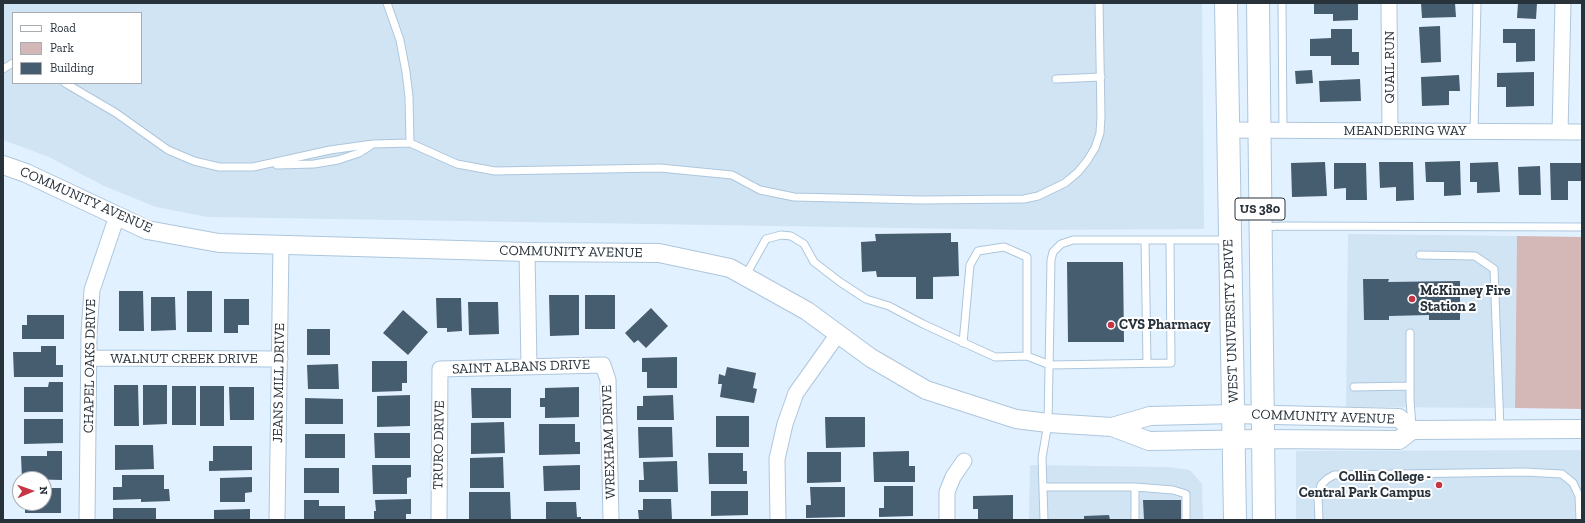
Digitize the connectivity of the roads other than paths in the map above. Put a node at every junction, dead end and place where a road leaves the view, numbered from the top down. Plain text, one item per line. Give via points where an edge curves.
1 (387, 3) edge
2 (1099, 3) edge
3 (1226, 3) edge
4 (1258, 3) edge
5 (1282, 3) edge
6 (1390, 3) edge
7 (1477, 3) edge
8 (1562, 3) edge
9 (12, 64) edge
10 (3, 69) edge
11 (1101, 77) junction
12 (1056, 79) dead end
13 (67, 84) edge
14 (1227, 130) junction
15 (1260, 130) junction
16 (1283, 130) junction
17 (1390, 131) junction
18 (1474, 131) junction
19 (1560, 132) junction
20 (1582, 132) edge
21 (410, 143) junction
22 (373, 144) junction
23 (3, 165) edge
24 (265, 165) junction
25 (117, 216) junction
26 (1261, 227) junction
27 (1582, 227) edge
28 (1145, 240) junction
29 (1170, 240) junction
30 (1229, 240) junction
31 (281, 245) junction
32 (527, 252) junction
33 (1420, 254) dead end
34 (745, 276) junction
35 (1410, 332) dead end
36 (838, 334) junction
37 (963, 343) junction
38 (1027, 356) junction
39 (89, 358) junction
40 (280, 359) junction
41 (1147, 363) junction
42 (1050, 364) junction
43 (602, 365) joint
44 (529, 366) junction
45 (440, 369) joint
46 (1410, 386) junction
47 (1354, 387) dead end
48 (1234, 414) junction
49 (1263, 415) junction
50 (1048, 423) junction
51 (1112, 428) junction
52 (1582, 429) edge
53 (1412, 430) junction
54 (1500, 430) junction
55 (1263, 439) junction
56 (1234, 440) junction
57 (964, 461) dead end
58 (1044, 487) junction
59 (1134, 487) junction
60 (87, 520) edge
61 (277, 520) edge
62 (439, 520) edge
63 (611, 520) edge
64 (778, 520) edge
65 (947, 520) edge
66 (1044, 520) edge
67 (1135, 520) edge
68 (1186, 520) edge
69 (1235, 520) edge
70 (1264, 520) edge
71 (1319, 520) edge
72 (1580, 520) edge

1 - 21 lane via 400,40 406,72
2 - 11 lane
3 - 14 highway, WEST UNIVERSITY DRIVE / US 380
4 - 15 highway, WEST UNIVERSITY DRIVE / US 380
5 - 16 lane
6 - 17 street, QUAIL RUN
7 - 18 lane
8 - 19 street
9 - 10 lane
11 - 12 lane
11 - 21 lane via 1100,133 1087,161 1065,183 1038,196 1024,199 794,197 760,190 732,175 660,168 495,171 457,164
13 - 24 lane via 181,156 231,168
14 - 15 street, MEANDERING WAY
14 - 30 highway, WEST UNIVERSITY DRIVE / US 380
15 - 16 street, MEANDERING WAY
15 - 26 highway, WEST UNIVERSITY DRIVE / US 380
16 - 17 street, MEANDERING WAY
17 - 18 street, MEANDERING WAY
18 - 19 street, MEANDERING WAY
19 - 20 street, MEANDERING WAY
21 - 22 lane
22 - 24 lane via 310,153
22 - 24 lane via 338,160 301,165
23 - 25 street, COMMUNITY AVENUE via 26,173
25 - 31 street, COMMUNITY AVENUE via 147,230 219,243
25 - 39 street, CHAPEL OAKS DRIVE via 92,290
26 - 27 lane
26 - 49 highway, WEST UNIVERSITY DRIVE / US 380
28 - 29 lane
28 - 41 lane
28 - 42 lane via 1073,240 1061,244 1053,252
29 - 30 lane
29 - 41 lane via 1171,363
30 - 48 highway, WEST UNIVERSITY DRIVE / US 380
31 - 32 street, COMMUNITY AVENUE
31 - 40 street, JEANS MILL DRIVE
32 - 34 street, COMMUNITY AVENUE via 660,253 730,268
32 - 44 street
33 - 54 lane via 1475,256 1494,269
34 - 36 street, COMMUNITY AVENUE via 806,311
34 - 37 lane via 766,239 781,235 790,236 804,244 814,262 866,299 889,306
35 - 46 lane
36 - 50 street, COMMUNITY AVENUE via 870,358 926,390 1016,419
36 - 64 street via 796,393 785,424 777,459
37 - 38 lane via 995,357
37 - 38 lane via 970,265 978,251 1004,247 1027,257
38 - 42 lane
39 - 40 street, WALNUT CREEK DRIVE
39 - 60 street, CHAPEL OAKS DRIVE
40 - 61 street, JEANS MILL DRIVE
41 - 42 lane
42 - 50 lane
43 - 44 street, SAINT ALBANS DRIVE
43 - 63 street, WREXHAM DRIVE via 608,380
44 - 45 street, SAINT ALBANS DRIVE
45 - 62 street, TRURO DRIVE
46 - 47 lane
46 - 53 lane
48 - 49 street, COMMUNITY AVENUE
48 - 51 street, COMMUNITY AVENUE via 1150,416
48 - 56 highway, WEST UNIVERSITY DRIVE / US 380
49 - 53 street, COMMUNITY AVENUE via 1399,418
49 - 55 highway, WEST UNIVERSITY DRIVE / US 380
50 - 51 street, COMMUNITY AVENUE
50 - 58 lane via 1042,458
51 - 56 street, COMMUNITY AVENUE via 1150,441
52 - 54 street, COMMUNITY AVENUE
53 - 54 street, COMMUNITY AVENUE
53 - 55 street, COMMUNITY AVENUE via 1399,440
55 - 56 street, COMMUNITY AVENUE
55 - 70 highway, WEST UNIVERSITY DRIVE / US 380
56 - 69 highway, WEST UNIVERSITY DRIVE / US 380
57 - 65 street via 947,492
58 - 59 lane
58 - 66 lane
59 - 67 lane
59 - 68 lane via 1173,490 1186,494
71 - 72 lane via 1318,497 1321,485 1334,475 1524,472 1562,474 1568,478 1579,496

